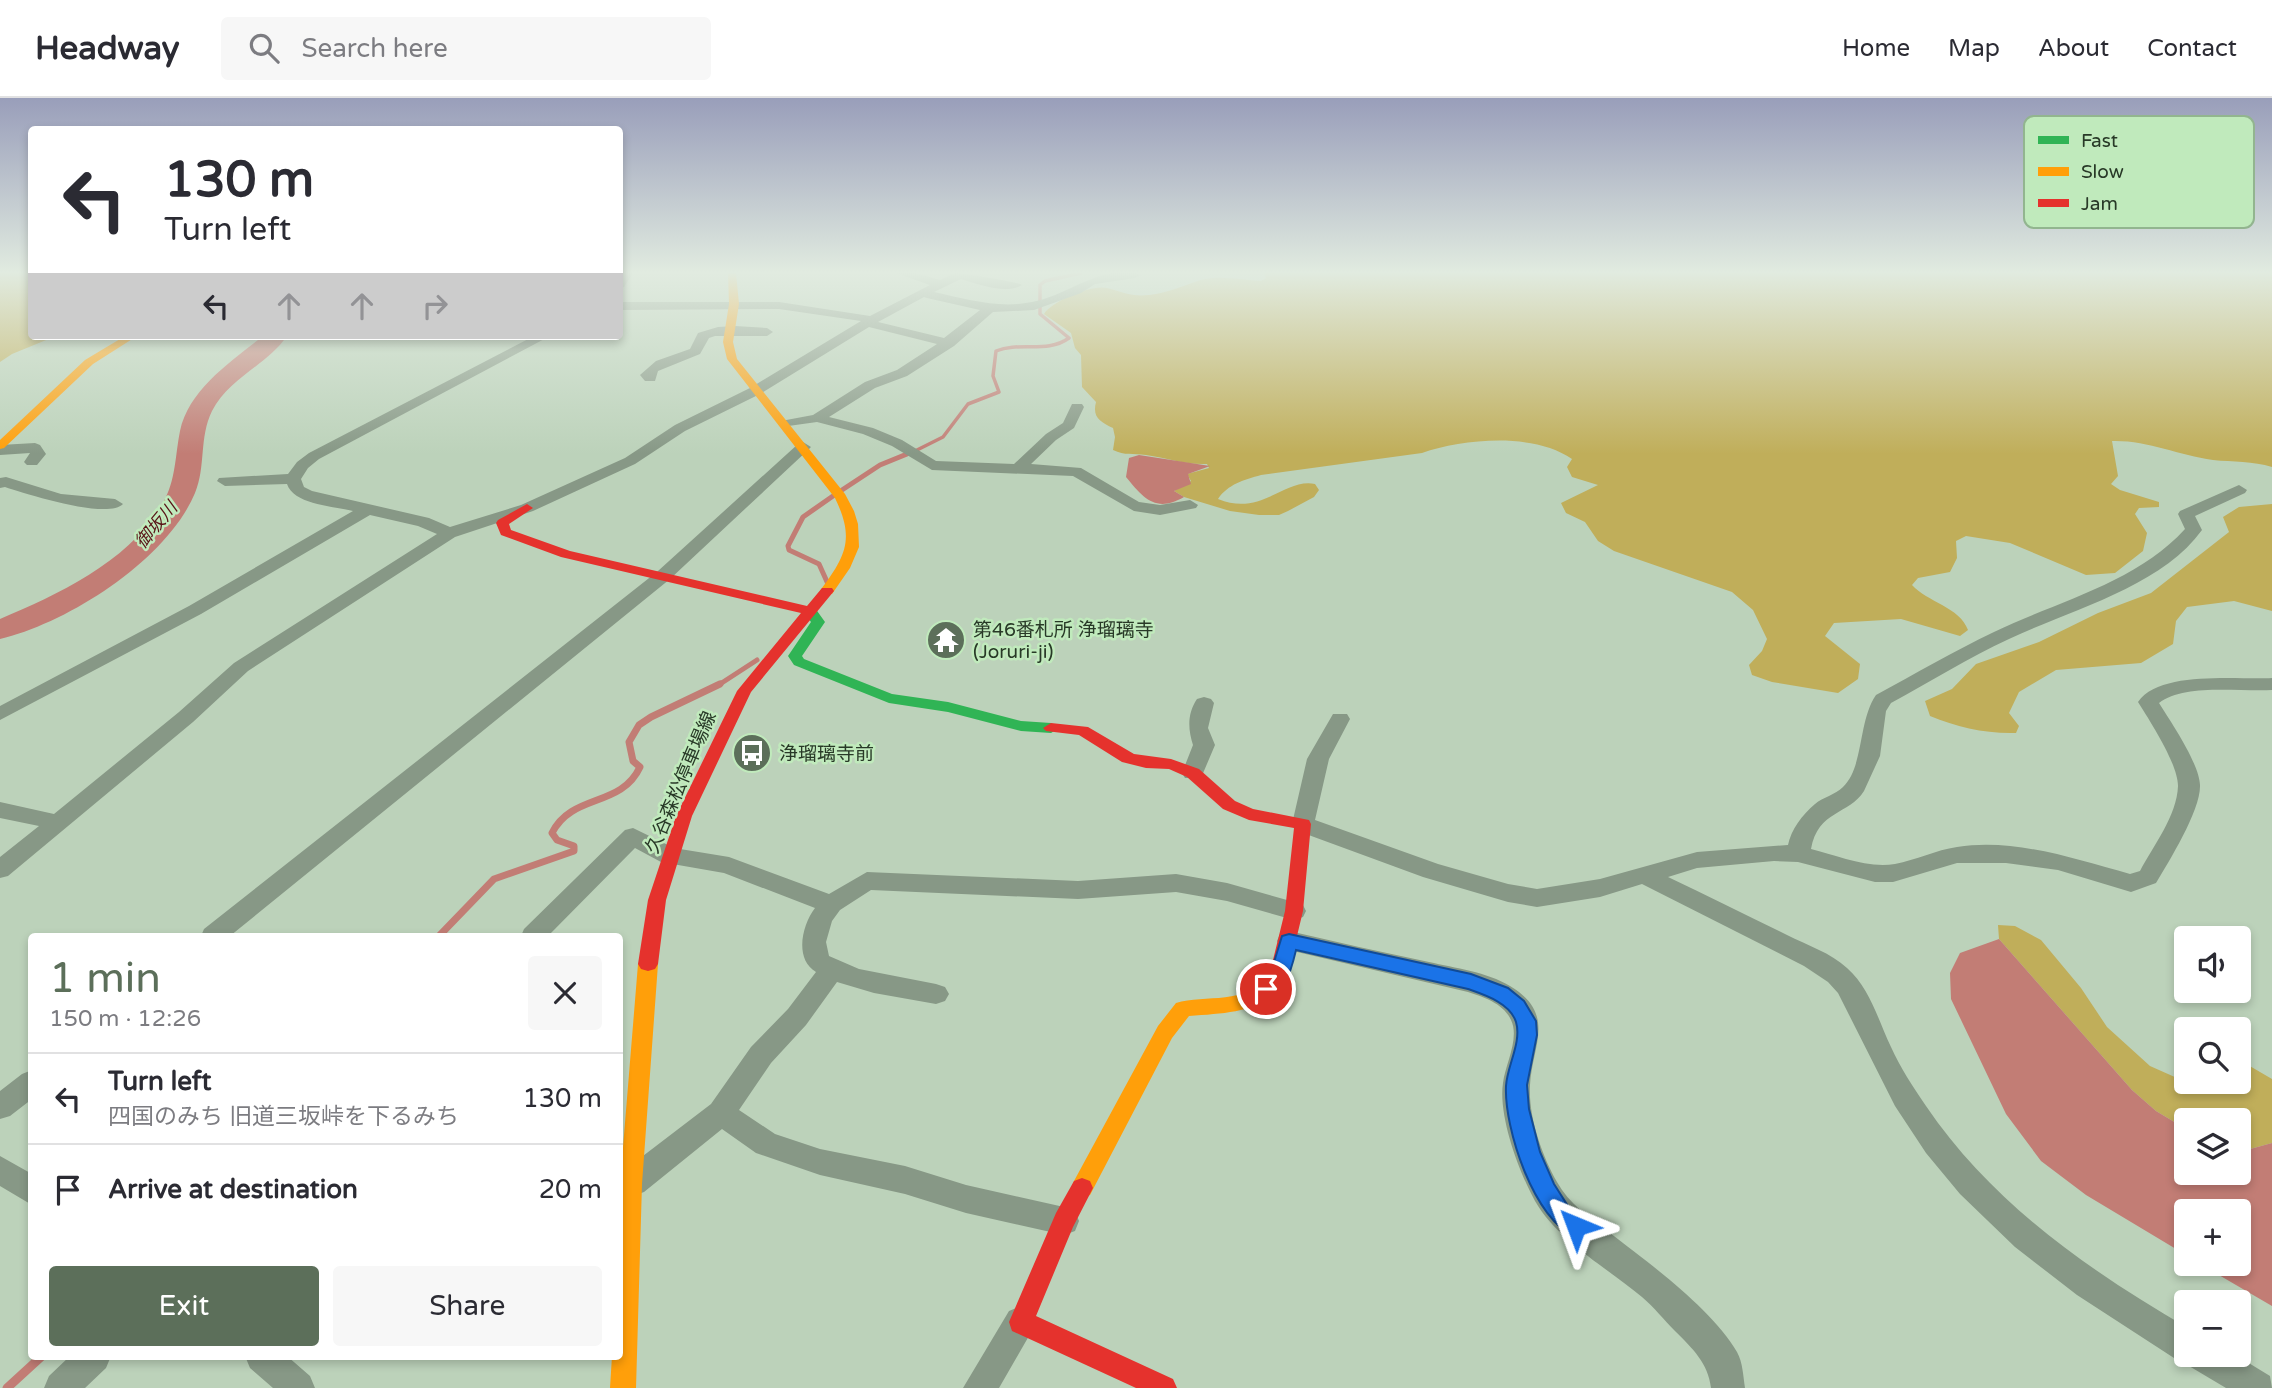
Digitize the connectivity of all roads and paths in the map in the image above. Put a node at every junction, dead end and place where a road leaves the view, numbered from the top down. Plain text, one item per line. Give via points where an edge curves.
1 (709, 333) edge
2 (730, 333) edge
3 (851, 333) edge
4 (913, 333) edge
5 (960, 333) edge
6 (125, 340) edge
7 (536, 340) edge
8 (949, 343) junction
9 (650, 378) dead end
10 (755, 388) junction
11 (1077, 407) dead end
12 (817, 418) junction
13 (786, 424) junction
14 (803, 447) junction
15 (0, 448) edge
16 (32, 462) dead end
17 (1018, 468) junction
18 (293, 479) junction
19 (225, 481) dead end
20 (0, 483) edge
21 (2239, 490) dead end
22 (115, 504) dead end
23 (1190, 505) dead end
24 (527, 508) junction
25 (368, 509) junction
26 (449, 533) junction
27 (664, 575) junction
28 (810, 611) junction
29 (2272, 684) edge
30 (1204, 702) dead end
31 (0, 714) edge
32 (1340, 719) dead end
33 (1193, 773) junction
34 (0, 810) edge
35 (56, 821) junction
36 (1303, 824) junction
37 (1798, 854) junction
38 (669, 856) junction
39 (0, 870) edge
40 (1646, 876) junction
41 (831, 904) junction
42 (1294, 911) junction
43 (218, 933) edge
44 (536, 933) edge
45 (1289, 941) junction
46 (831, 971) junction
47 (936, 994) dead end
48 (28, 1085) edge
49 (0, 1107) edge
50 (721, 1113) junction
51 (0, 1169) edge
52 (631, 1184) junction
53 (28, 1188) edge
54 (1065, 1221) junction
55 (1021, 1322) junction
56 (2174, 1339) edge
57 (90, 1360) edge
58 (266, 1360) edge
59 (2223, 1367) edge
60 (61, 1388) edge
61 (298, 1388) edge
62 (623, 1388) edge
63 (980, 1388) edge
64 (1164, 1388) edge
65 (1728, 1388) edge
66 (2258, 1388) edge

1 - 9 street via 695,352 656,365 647,375
2 - 10 main road, 久谷森松停車場線 via 732,359
3 - 10 street
4 - 8 street
5 - 8 street
6 - 15 main road via 89,362
7 - 18 street via 322,451 302,464
8 - 12 street
10 - 13 main road, 久谷森松停車場線
10 - 24 street via 694,428
11 - 17 street via 1065,430
12 - 13 street
12 - 17 street via 868,431 932,465
13 - 14 main road, 久谷森松停車場線
14 - 27 street
14 - 28 main road, 久谷森松停車場線 via 841,497 854,535 847,567
15 - 16 street via 34,448 38,454
17 - 23 street via 1076,471 1134,506 1160,510
18 - 19 street
18 - 25 street via 297,490 307,495
20 - 22 street via 59,499
21 - 37 street via 2186,514 2194,530 2173,553 2132,577 2000,636 1884,699 1876,711 1869,757 1853,791 1822,810 1802,834
24 - 26 street
24 - 27 main road via 502,523 505,532 566,554
25 - 26 street
25 - 31 street via 195,610
26 - 35 street via 242,667
27 - 28 main road
27 - 43 street
28 - 33 main road via 818,622 795,656 836,679 889,698 1021,726 1083,730 1128,758 1171,764
28 - 38 main road, 久谷森松停車場線 via 744,691
29 - 37 street via 2208,685 2155,694 2148,702 2173,741 2189,785 2180,819 2148,877 2141,881 2117,880 2058,863 2006,855 1957,855 1894,873 1875,873
30 - 33 street via 1198,728 1204,745
32 - 36 street via 1318,759
33 - 36 main road via 1229,805 1249,814
34 - 35 street
35 - 39 street
36 - 40 street via 1431,871 1537,898 1562,897
36 - 42 main road
37 - 40 street via 1696,860
38 - 41 street via 729,865
38 - 44 street via 633,836
38 - 52 main road, 久谷森松停車場線 via 657,900 648,968
40 - 56 street via 1838,975 1853,993 1906,1102 1946,1157 1997,1210 2058,1262
41 - 42 street via 867,881 1078,890 1177,883
41 - 46 street via 820,919 814,942 817,961
42 - 45 main road
45 - 54 main road via 1280,976 1252,1002 1183,1009 1165,1032
45 - 65 street via 1471,982 1501,993 1517,1007 1526,1021 1527,1035 1516,1085 1518,1109 1545,1190 1560,1213 1656,1288 1708,1340 1725,1364
46 - 47 street
46 - 50 street via 761,1055
48 - 49 street
50 - 52 street
50 - 54 street via 766,1144 820,1162
51 - 53 street
52 - 62 main road, 久谷森松停車場線
54 - 55 main road
55 - 63 street
55 - 64 main road
57 - 60 street
58 - 61 street
59 - 66 street

